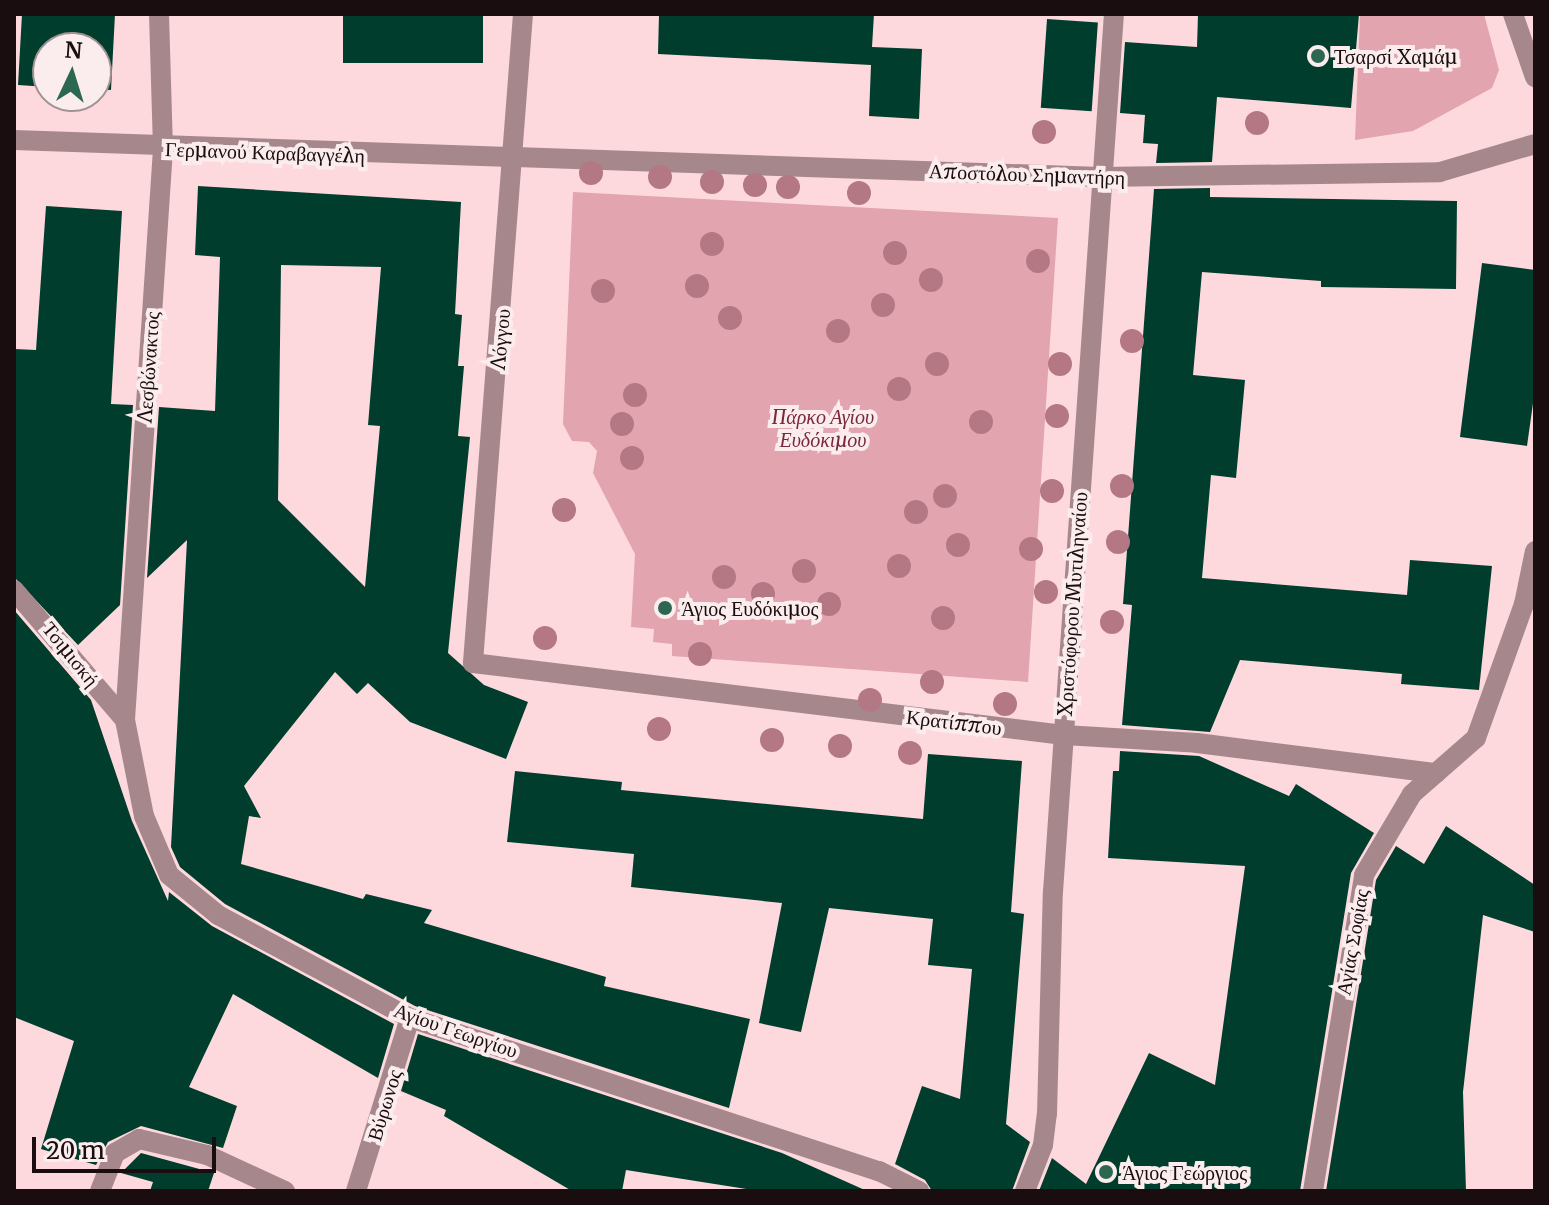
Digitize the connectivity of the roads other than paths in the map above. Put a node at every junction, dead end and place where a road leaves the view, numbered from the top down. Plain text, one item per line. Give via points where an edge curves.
1 (159, 14) edge
2 (523, 14) edge
3 (1114, 14) edge
4 (1513, 14) edge
5 (1535, 77) edge
6 (14, 140) edge
7 (1535, 144) edge
8 (163, 149) junction
9 (516, 155) junction
10 (1100, 177) junction
11 (1535, 551) edge
12 (14, 590) edge
13 (473, 663) joint
14 (125, 720) junction
15 (1064, 735) junction
16 (1436, 773) junction
17 (410, 1018) junction
18 (100, 1191) edge
19 (285, 1191) edge
20 (356, 1191) edge
21 (919, 1191) edge
22 (1025, 1191) edge
23 (1313, 1191) edge

1 - 8 street, Λεσβώνακτος
2 - 9 street, Λόγγου
3 - 10 street, Χριστόφορου Μυτιληναίου
4 - 5 street
6 - 8 street, Γερμανού Καραβαγγέλη
7 - 10 street, Αποστόλου Σημαντήρη via 1440,172
8 - 9 street, Γερμανού Καραβαγγέλη
8 - 14 street, Λεσβώνακτος
9 - 10 street, Αποστόλου Σημαντήρη
9 - 13 street, Λόγγου
10 - 15 street, Χριστόφορου Μυτιληναίου
11 - 16 street, Αγίας Σοφίας via 1524,604 1476,738
12 - 14 street, Τσιμισκή
13 - 15 street, Κρατίππου
14 - 17 street, Αγίου Γεωργίου via 144,816 179,885 218,915
15 - 16 street, Κρατίππου via 1197,743
15 - 22 street, Χριστόφορου Μυτιληναίου via 1047,1114 1043,1145
16 - 23 street, Αγίας Σοφίας via 1393,821 1355,906
17 - 20 street, Βύρωνος
17 - 21 street, Αγίου Γεωργίου via 879,1171
18 - 19 street via 115,1153 139,1139 207,1155

